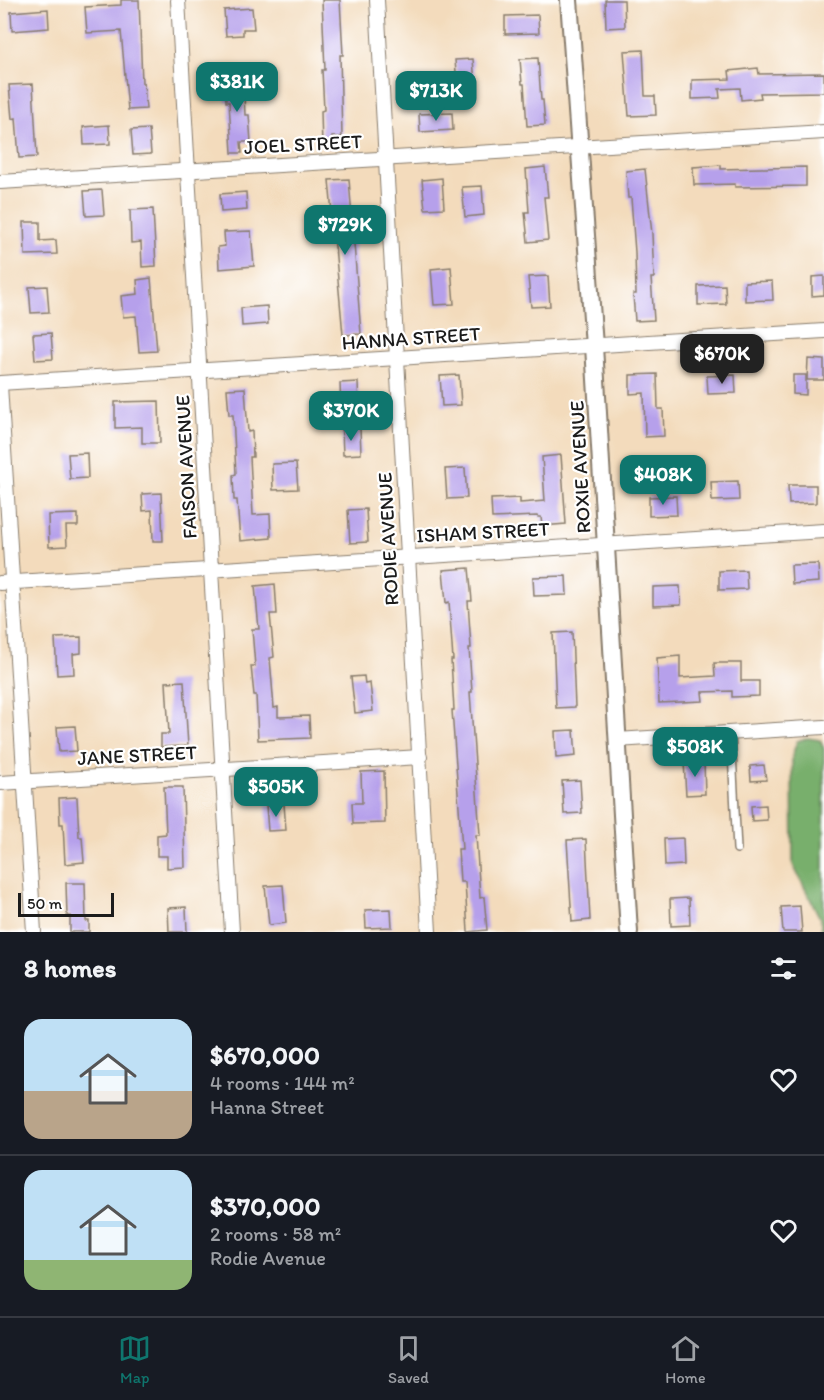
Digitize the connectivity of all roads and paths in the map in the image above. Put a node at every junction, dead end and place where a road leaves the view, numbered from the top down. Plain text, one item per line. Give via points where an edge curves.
1 (178, 0) edge
2 (377, 0) edge
3 (569, 0) edge
4 (824, 132) edge
5 (580, 148) junction
6 (386, 159) junction
7 (188, 170) junction
8 (0, 182) edge
9 (824, 331) edge
10 (594, 346) junction
11 (397, 358) junction
12 (200, 371) junction
13 (0, 384) edge
14 (824, 531) edge
15 (606, 544) junction
16 (408, 556) junction
17 (212, 569) junction
18 (6, 583) edge
19 (824, 727) edge
20 (731, 734) junction
21 (617, 740) junction
22 (420, 757) junction
23 (223, 769) junction
24 (24, 781) junction
25 (0, 783) edge
26 (737, 849) dead end
27 (34, 932) edge
28 (232, 932) edge
29 (429, 932) edge
30 (629, 932) edge

1 - 7 street, FAISON AVENUE
2 - 6 street, RODIE AVENUE
3 - 5 street, ROXIE AVENUE
4 - 5 street, JOEL STREET
5 - 6 street, JOEL STREET
5 - 10 street, ROXIE AVENUE
6 - 7 street, JOEL STREET
6 - 11 street, RODIE AVENUE
7 - 8 street, JOEL STREET
7 - 12 street, FAISON AVENUE
9 - 10 street, HANNA STREET
10 - 11 street, HANNA STREET
10 - 15 street, ROXIE AVENUE
11 - 12 street, HANNA STREET
11 - 16 street, RODIE AVENUE
12 - 13 street, HANNA STREET
12 - 17 street, FAISON AVENUE
13 - 18 street
14 - 15 street, ISHAM STREET
15 - 16 street, ISHAM STREET
15 - 21 street, ROXIE AVENUE
16 - 17 street, ISHAM STREET
16 - 22 street, RODIE AVENUE
17 - 18 street, ISHAM STREET
17 - 23 street, FAISON AVENUE
18 - 24 street
19 - 20 street
20 - 21 street
20 - 26 lane
21 - 30 street, ROXIE AVENUE
22 - 23 street, JANE STREET
22 - 29 street, RODIE AVENUE
23 - 24 street, JANE STREET
23 - 28 street, FAISON AVENUE
24 - 25 street, JANE STREET
24 - 27 street

